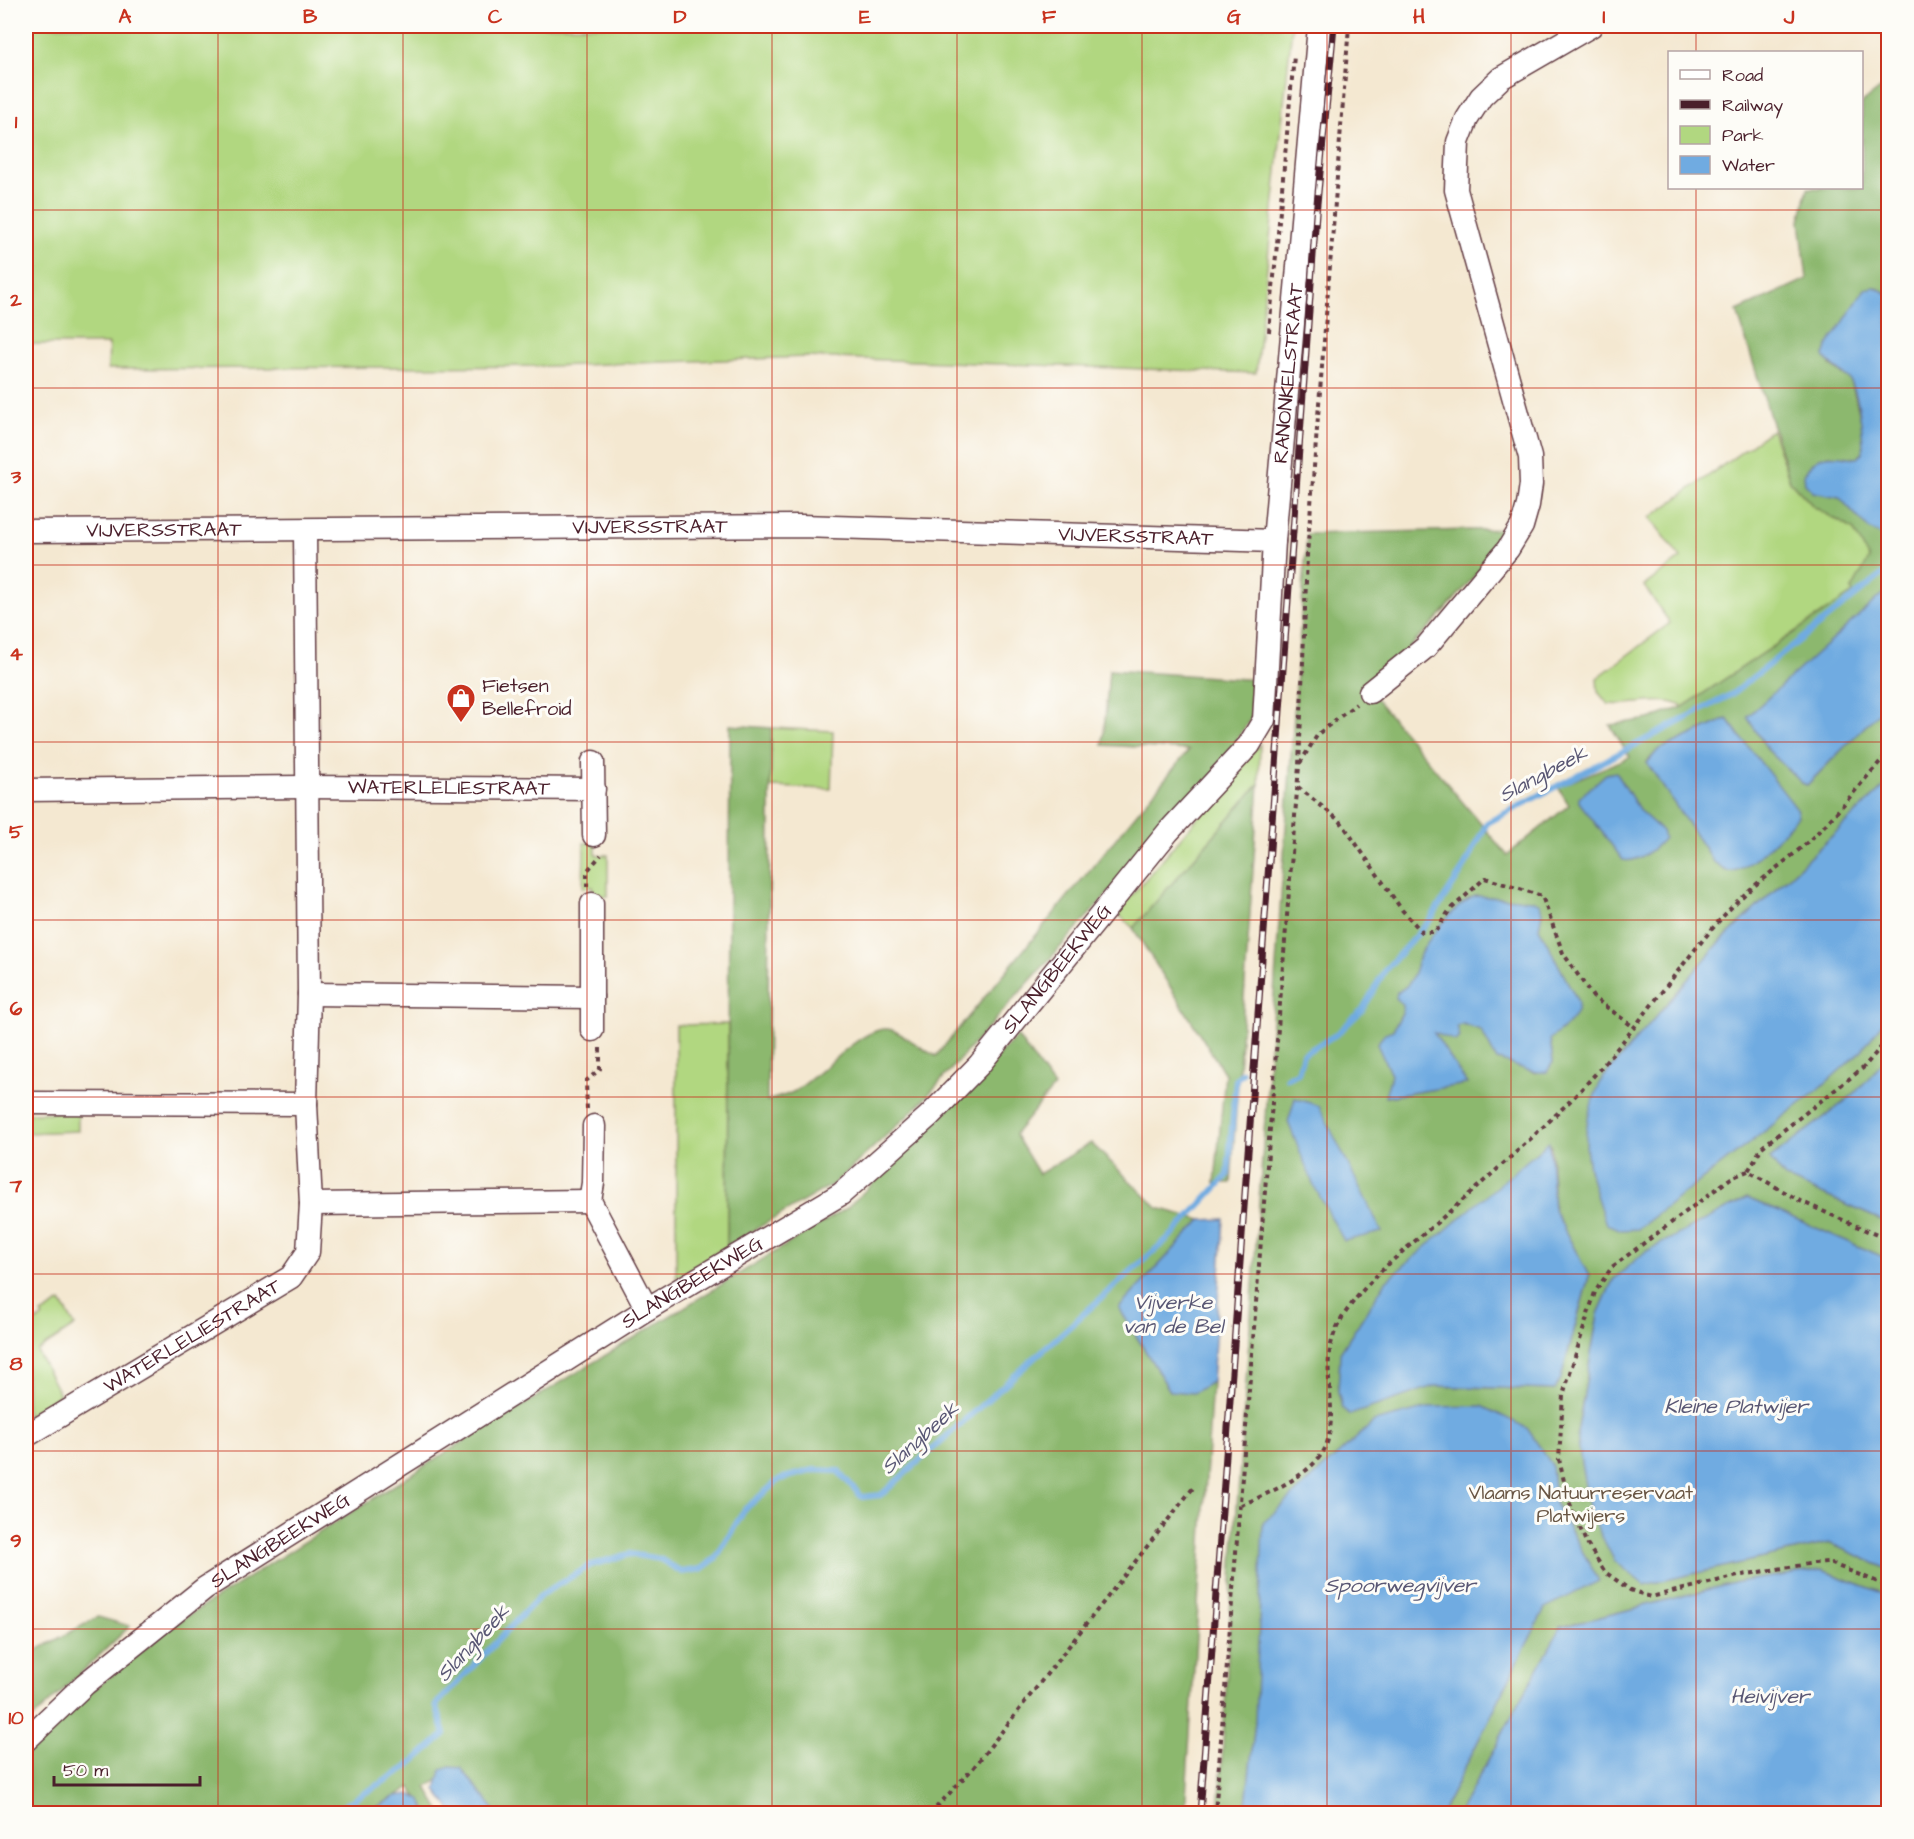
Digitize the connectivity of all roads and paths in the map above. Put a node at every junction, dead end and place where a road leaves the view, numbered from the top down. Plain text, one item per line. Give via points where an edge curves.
1 (1319, 26) edge
2 (1349, 26) edge
3 (1591, 26) edge
4 (305, 530) junction
5 (26, 531) edge
6 (1274, 541) junction
7 (1370, 692) joint
8 (1264, 720) joint
9 (1888, 753) edge
10 (593, 762) dead end
11 (1299, 766) junction
12 (305, 787) junction
13 (1297, 787) junction
14 (594, 789) junction
15 (26, 790) edge
16 (594, 835) joint
17 (592, 904) joint
18 (309, 994) junction
19 (592, 997) junction
20 (1635, 1028) junction
21 (592, 1030) joint
22 (1888, 1039) edge
23 (26, 1103) edge
24 (306, 1104) junction
25 (594, 1126) joint
26 (1748, 1171) junction
27 (590, 1201) junction
28 (311, 1204) junction
29 (1888, 1240) edge
30 (647, 1309) junction
31 (26, 1436) edge
32 (1193, 1488) dead end
33 (1241, 1505) junction
34 (1888, 1586) edge
35 (26, 1740) edge
36 (930, 1814) edge
37 (1215, 1814) edge

1 - 6 street, RANONKELSTRAAT
2 - 11 path via 1307,555
3 - 7 street via 1501,78 1481,97 1458,142 1458,201 1530,457 1532,484 1522,526 1509,549 1426,647
4 - 5 street, VIJVERSSTRAAT
4 - 6 street, VIJVERSSTRAAT via 801,526
4 - 12 street, WATERLELIESTRAAT
6 - 8 street, RANONKELSTRAAT
7 - 11 path via 1318,734
8 - 30 street, SLANGBEEKWEG via 1249,745 1168,832 979,1065 929,1116 841,1194
9 - 20 path via 1813,836 1728,910
10 - 14 street
11 - 13 path
12 - 14 street, WATERLELIESTRAAT
12 - 15 street, WATERLELIESTRAAT
12 - 18 street, WATERLELIESTRAAT
13 - 20 path via 1341,822 1402,910 1422,932 1435,932 1449,910 1485,878 1542,896 1563,953 1593,997
13 - 33 path
14 - 16 street
16 - 17 path via 601,856 587,871 586,892
17 - 19 street
18 - 19 street
18 - 24 street, WATERLELIESTRAAT
19 - 21 street
20 - 33 path via 1568,1103 1375,1276 1346,1311 1330,1344 1327,1375 1331,1414 1326,1445 1309,1468 1271,1493
21 - 25 path via 600,1036 600,1069 586,1081 587,1113
22 - 26 path via 1863,1068 1762,1147
23 - 24 street
24 - 28 street, WATERLELIESTRAAT
25 - 27 street via 594,1183
26 - 29 path via 1800,1201
26 - 34 path via 1731,1178 1612,1267 1594,1292 1563,1395 1559,1460 1568,1499 1586,1542 1605,1572 1630,1590 1651,1597 1742,1575 1827,1562
27 - 28 street
27 - 30 street
28 - 31 street, WATERLELIESTRAAT via 308,1252 291,1277
30 - 35 street, SLANGBEEKWEG via 205,1588 85,1684
32 - 36 path via 974,1767
33 - 37 path

